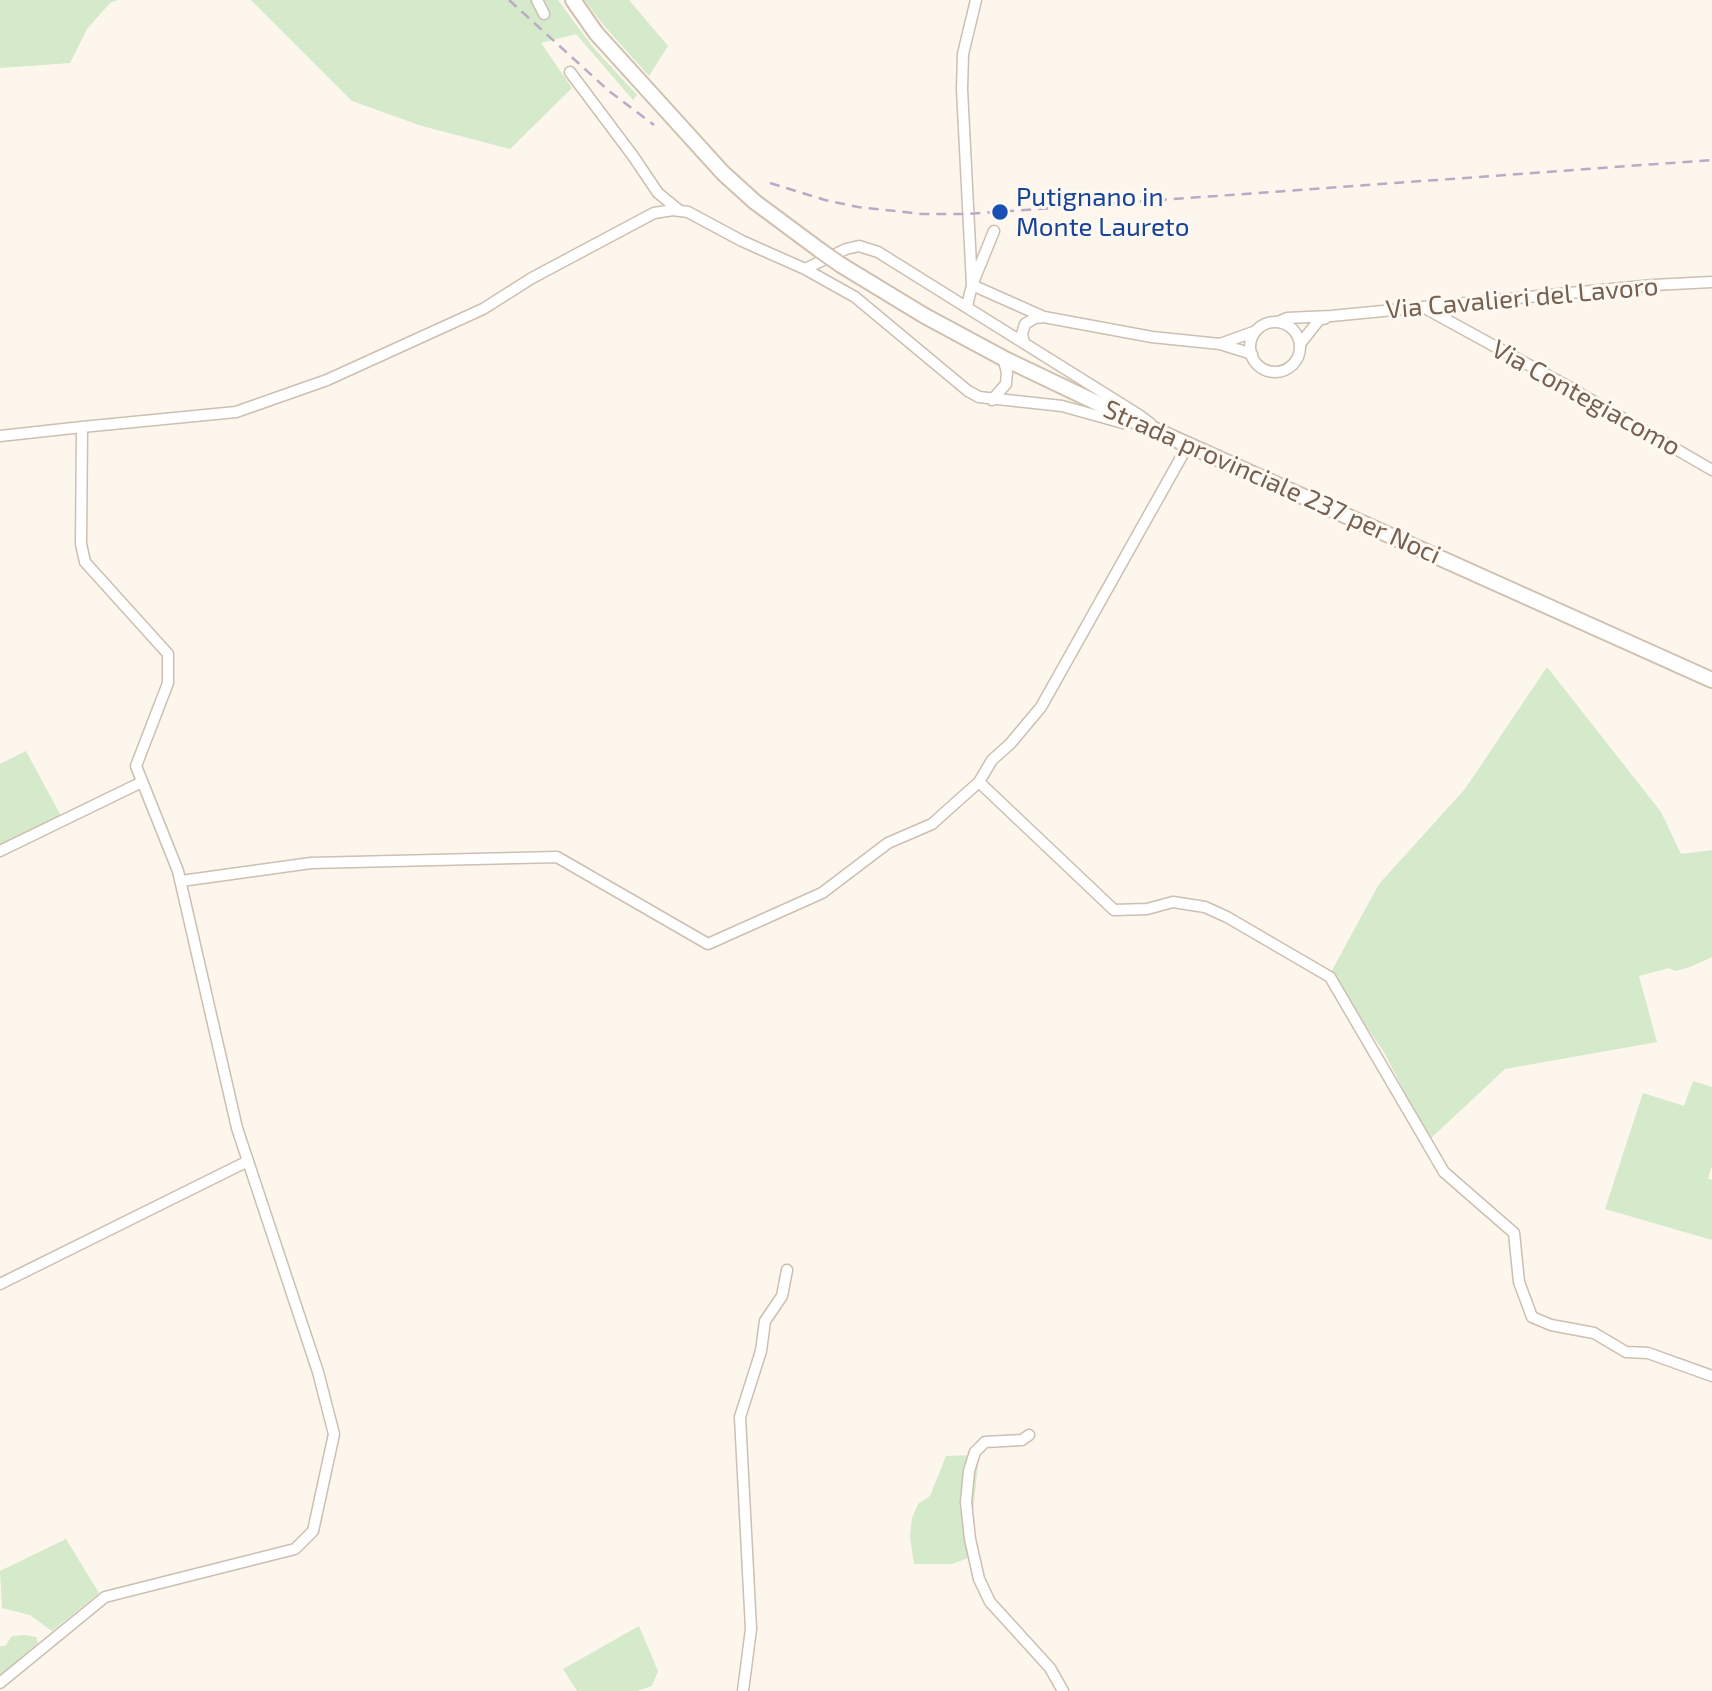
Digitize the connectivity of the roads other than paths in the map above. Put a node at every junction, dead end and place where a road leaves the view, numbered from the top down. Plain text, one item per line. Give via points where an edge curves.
1 (537, 0) edge
2 (573, 0) edge
3 (976, 0) edge
4 (544, 14) dead end
5 (570, 72) dead end
6 (680, 211) junction
7 (994, 231) dead end
8 (805, 269) junction
9 (1712, 282) edge
10 (972, 285) junction
11 (967, 306) junction
12 (1422, 306) junction
13 (1331, 316) junction
14 (1044, 317) junction
15 (1278, 322) junction
16 (1256, 331) junction
17 (1024, 343) junction
18 (1220, 344) junction
19 (1300, 344) junction
20 (1252, 354) junction
21 (1003, 358) junction
22 (992, 400) junction
23 (1137, 422) junction
24 (82, 427) junction
25 (1161, 432) junction
26 (0, 436) edge
27 (1188, 444) junction
28 (1712, 470) edge
29 (1712, 680) edge
30 (142, 782) junction
31 (979, 782) junction
32 (0, 851) edge
33 (181, 881) junction
34 (248, 1161) junction
35 (787, 1270) dead end
36 (0, 1284) edge
37 (1712, 1376) edge
38 (1029, 1434) dead end
39 (0, 1683) edge
40 (743, 1691) edge
41 (1063, 1691) edge

1 - 4 street
2 - 21 main road, Strada provinciale 237 per Noci, bridge via 596,33 755,202 841,265
3 - 10 street via 962,54 961,89
5 - 6 street via 657,193
6 - 8 street
6 - 24 street via 654,213 483,309 314,385 236,412
7 - 10 street
8 - 11 street via 859,246 878,252
8 - 22 street via 855,297 968,391
9 - 12 street, Via Cavalieri del Lavoro
10 - 11 street
10 - 14 street
11 - 17 street
12 - 13 street, Via Cavalieri del Lavoro
12 - 28 street, Via Contegiacomo
13 - 15 street, Via Cavalieri del Lavoro
13 - 19 street via 1319,320
14 - 17 street via 1025,324
14 - 18 street
15 - 16 street, Via Cavalieri del Lavoro
15 - 19 street via 1293,329
16 - 18 street, Via Cavalieri del Lavoro
16 - 20 street
17 - 25 street
18 - 20 street
19 - 20 street via 1296,359 1284,370 1268,371
21 - 22 street via 1006,384
21 - 23 main road, Strada provinciale 237 per Noci
22 - 23 street via 1062,406 1124,423
23 - 25 main road, Strada provinciale 237 per Noci
24 - 26 street
24 - 30 street via 80,544 85,562 168,654 168,683 136,766
25 - 27 main road, Strada provinciale 237 per Noci
27 - 29 main road, Strada provinciale 237 per Noci
27 - 31 street via 1041,707 992,760
30 - 32 street
30 - 33 street
31 - 33 street via 932,824 888,843 822,893 708,944 557,857 311,863
31 - 37 street via 1114,910 1173,902 1205,907 1330,977 1444,1172 1514,1233 1519,1282 1532,1317 1594,1333 1626,1352 1648,1353
33 - 34 street
34 - 36 street
34 - 39 street via 334,1434 313,1531 295,1549 105,1597
35 - 40 street via 782,1296 765,1321 761,1351 740,1417 751,1629
38 - 41 street via 1022,1440 985,1442 975,1452 967,1502 970,1539 979,1579 990,1602 1051,1668

